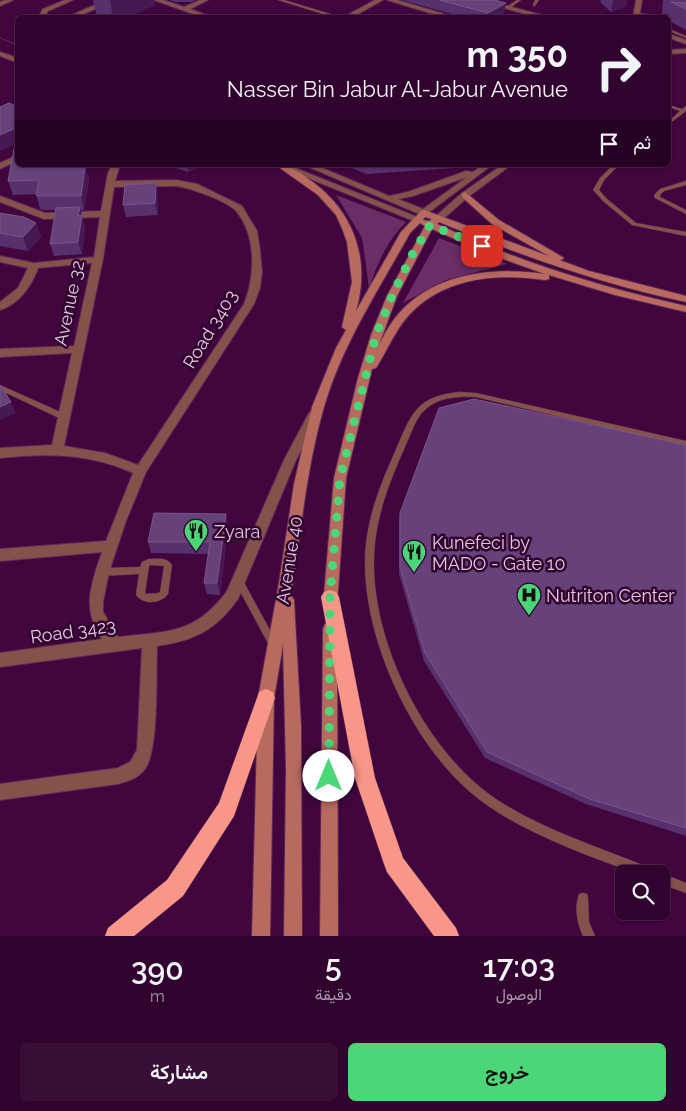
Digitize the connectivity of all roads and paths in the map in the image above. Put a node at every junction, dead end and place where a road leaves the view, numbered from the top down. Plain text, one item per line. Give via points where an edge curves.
1 (10, 0) edge
2 (70, 0) edge
3 (88, 0) edge
4 (111, 0) edge
5 (157, 0) edge
6 (205, 0) edge
7 (280, 0) edge
8 (380, 0) edge
9 (390, 0) edge
10 (481, 0) edge
11 (507, 0) edge
12 (574, 0) edge
13 (585, 0) edge
14 (639, 0) edge
15 (0, 1) edge
16 (518, 1) edge
17 (103, 3) junction
18 (509, 8) junction
19 (185, 9) junction
20 (529, 12) junction
21 (77, 14) edge
22 (44, 15) edge
23 (203, 15) edge
24 (333, 15) edge
25 (350, 15) edge
26 (444, 15) edge
27 (525, 15) edge
28 (540, 15) edge
29 (636, 15) edge
30 (671, 18) edge
31 (686, 19) edge
32 (671, 31) edge
33 (671, 37) edge
34 (686, 37) edge
35 (0, 38) edge
36 (671, 43) edge
37 (686, 43) edge
38 (15, 44) edge
39 (686, 51) edge
40 (671, 52) edge
41 (0, 54) edge
42 (15, 60) edge
43 (671, 106) edge
44 (685, 109) edge
45 (671, 121) edge
46 (15, 159) edge
47 (0, 166) edge
48 (115, 167) edge
49 (283, 167) edge
50 (284, 167) edge
51 (313, 167) edge
52 (485, 167) edge
53 (504, 167) edge
54 (614, 167) edge
55 (686, 183) edge
56 (110, 184) junction
57 (465, 195) junction
58 (390, 198) junction
59 (0, 199) edge
60 (686, 212) edge
61 (104, 214) junction
62 (428, 219) junction
63 (686, 234) edge
64 (0, 259) edge
65 (98, 259) junction
66 (34, 266) junction
67 (605, 279) junction
68 (584, 284) junction
69 (686, 299) edge
70 (0, 306) edge
71 (686, 310) edge
72 (341, 348) junction
73 (78, 349) junction
74 (0, 354) edge
75 (364, 378) junction
76 (0, 387) edge
77 (318, 407) junction
78 (64, 417) junction
79 (629, 437) edge
80 (686, 444) edge
81 (686, 448) edge
82 (57, 449) junction
83 (0, 453) edge
84 (140, 471) junction
85 (110, 546) junction
86 (0, 555) edge
87 (144, 570) junction
88 (102, 572) junction
89 (239, 582) junction
90 (286, 583) junction
91 (330, 597) junction
92 (150, 640) junction
93 (114, 644) junction
94 (274, 648) junction
95 (0, 660) edge
96 (266, 698) junction
97 (0, 792) edge
98 (629, 865) edge
99 (670, 882) edge
100 (686, 888) edge
101 (583, 898) dead end
102 (116, 936) edge
103 (261, 936) edge
104 (293, 936) edge
105 (329, 936) edge
106 (448, 936) edge
107 (589, 936) edge

1 - 15 street
2 - 22 street via 45,10
3 - 17 street
4 - 17 street
5 - 19 street
6 - 19 street
7 - 24 lane
8 - 25 street
9 - 26 street
10 - 18 street
11 - 16 lane
12 - 13 lane
14 - 29 street
16 - 18 lane
17 - 21 street
18 - 20 street
19 - 23 street
20 - 27 street
20 - 28 street
30 - 31 lane
32 - 34 lane
33 - 37 street
35 - 38 path
36 - 37 street
39 - 40 street
41 - 42 street
43 - 44 lane
44 - 45 lane
46 - 47 street
48 - 56 street, Avenue 32
49 - 72 main road via 326,196 340,213 354,250 357,288
50 - 62 street
51 - 58 street
52 - 58 street via 417,192
52 - 62 street
53 - 57 street
54 - 63 lane via 598,182 596,190 605,200 634,224
55 - 60 lane via 656,195
56 - 61 street, Avenue 32
56 - 84 street, Road 3403 via 176,183 197,187 239,208 252,231 255,250 256,280 249,304
57 - 62 street
57 - 67 main road via 471,204 505,228 554,256
58 - 62 street
59 - 61 street via 44,216
61 - 65 street, Avenue 32
62 - 67 main road
62 - 68 main road via 533,266
62 - 72 main road, Avenue 40 via 406,232
62 - 75 main road via 376,335
64 - 66 street
65 - 66 street
65 - 73 street, Avenue 32
66 - 70 street via 22,291
67 - 69 main road
68 - 71 main road
68 - 75 main road via 521,274 484,274 448,284 416,302 404,314
72 - 77 main road, Avenue 40
73 - 74 street
73 - 78 street, Avenue 32
75 - 91 main road via 340,478
76 - 78 lane
77 - 89 street, Road 3423 via 290,460
77 - 90 main road, Avenue 40 via 300,484
78 - 82 street, Avenue 32
79 - 81 lane
80 - 98 lane via 476,395 432,401 418,412 376,510 368,568 374,615 398,685 427,737 454,770 486,798 520,820
82 - 83 street
82 - 84 street via 88,452 118,460
84 - 85 street
85 - 86 street
85 - 88 street
87 - 87 lane via 142,597 162,596 167,563 149,562
87 - 88 lane
88 - 93 street via 96,612
89 - 92 street, Road 3423 via 233,596 209,622 195,630
89 - 94 lane
90 - 94 main road, Avenue 40
90 - 104 main road via 293,668
91 - 105 main road
91 - 106 highway via 365,778 395,864
92 - 93 street, Road 3423
92 - 97 street via 145,750 137,768 118,776
93 - 95 street, Road 3423
94 - 96 main road, Avenue 40
96 - 102 highway via 227,809 175,888
96 - 103 main road, Avenue 40
99 - 100 lane
101 - 107 lane via 581,916

